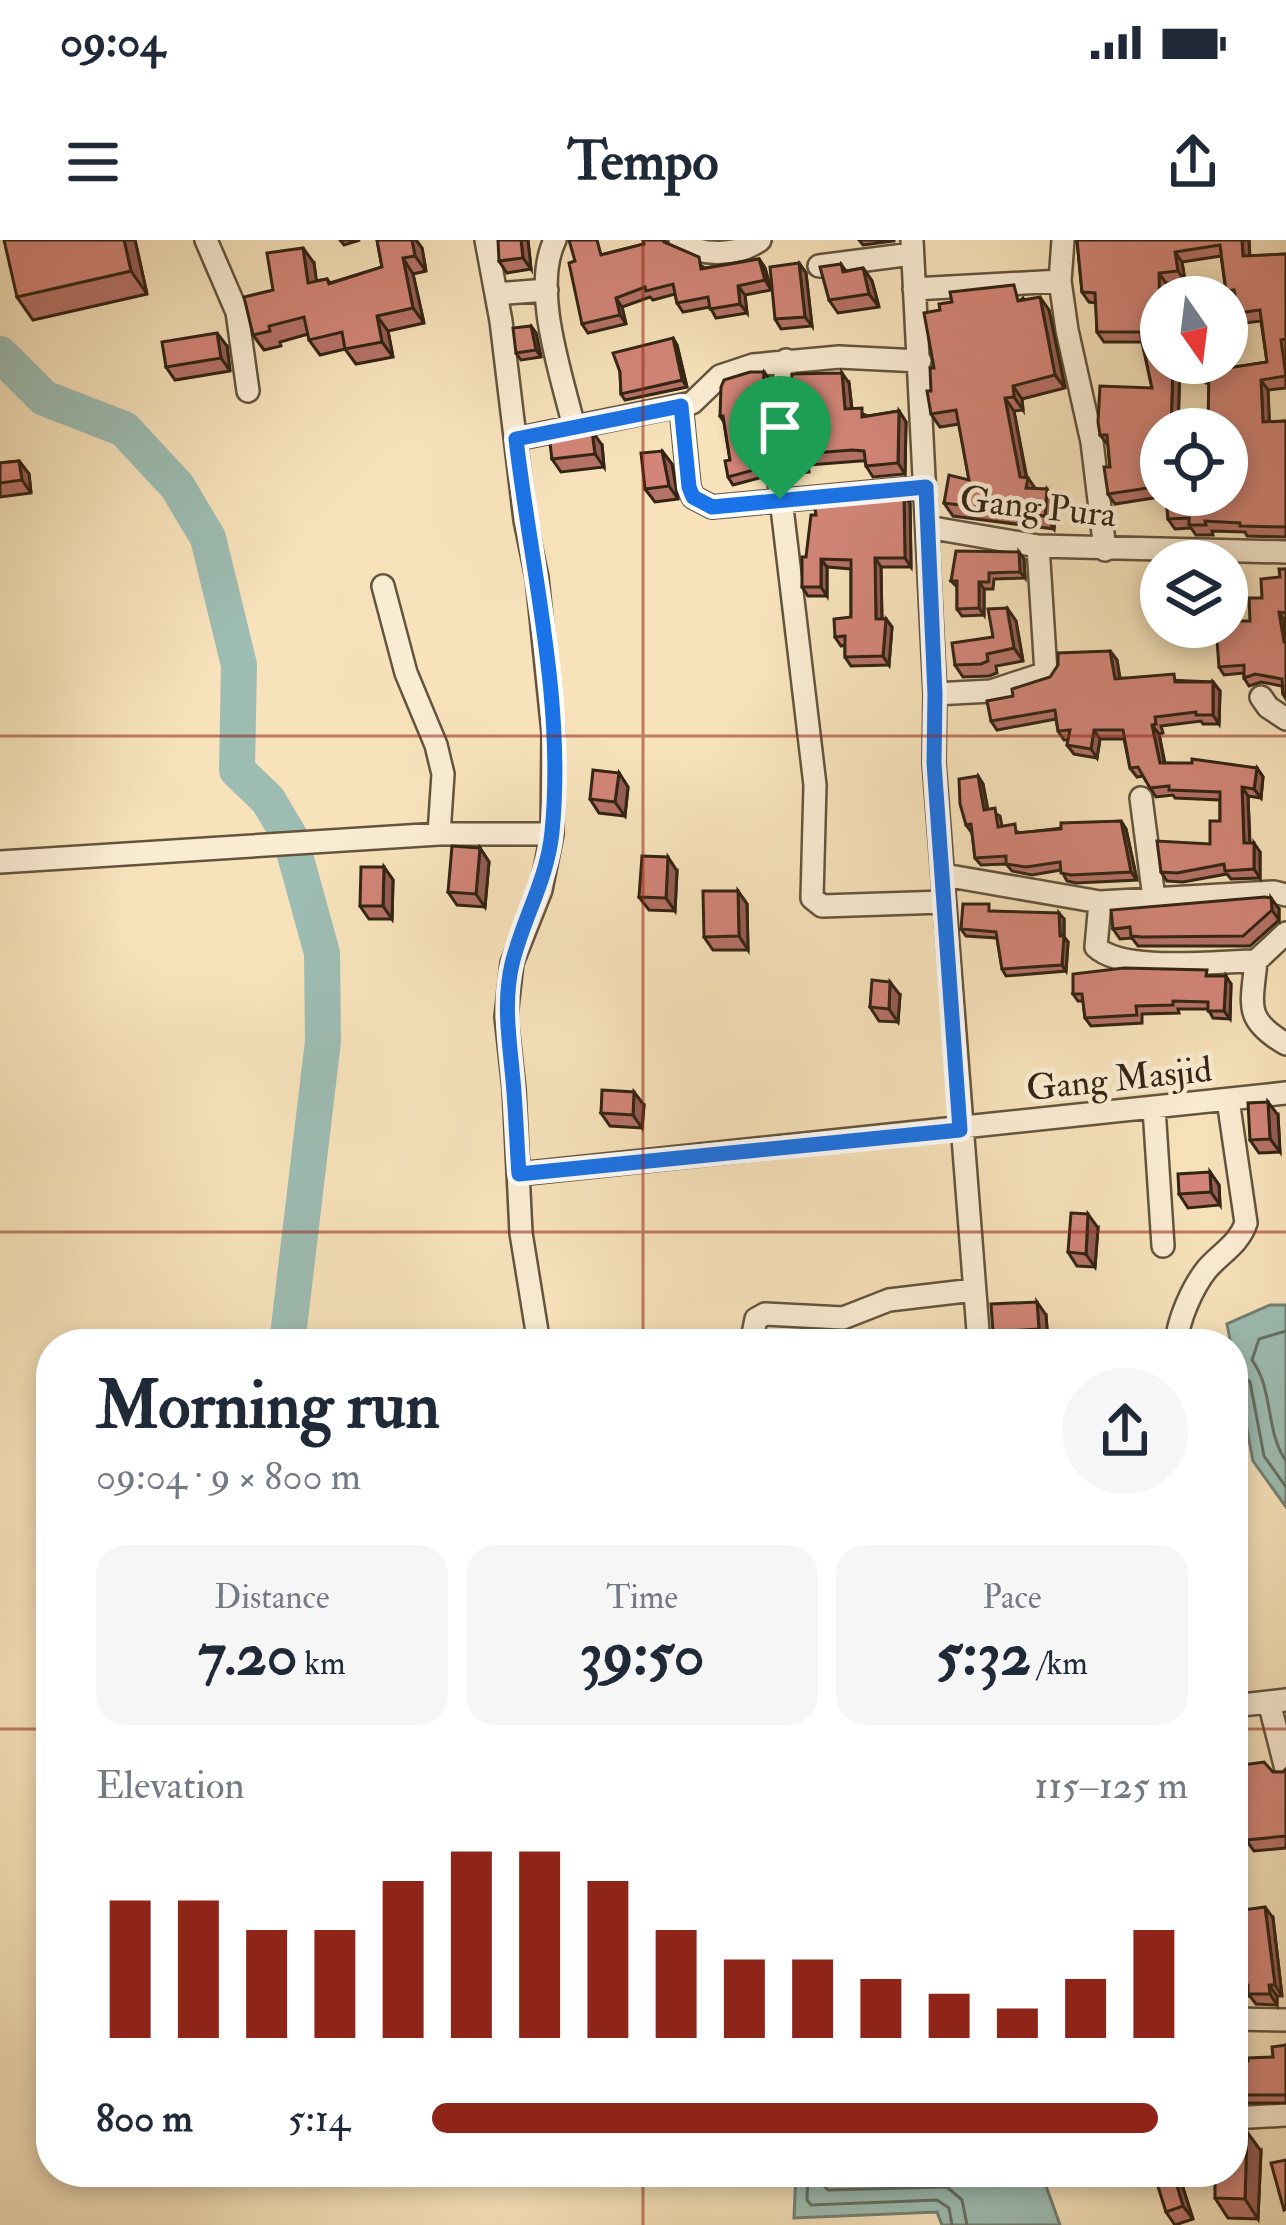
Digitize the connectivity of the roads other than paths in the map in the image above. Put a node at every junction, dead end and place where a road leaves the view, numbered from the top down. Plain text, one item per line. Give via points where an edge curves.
1 (206, 240) edge
2 (486, 240) edge
3 (555, 240) edge
4 (680, 240) edge
5 (760, 240) edge
6 (1063, 240) edge
7 (912, 247) edge
8 (819, 266) edge
9 (1060, 280) junction
10 (914, 289) junction
11 (547, 290) junction
12 (496, 294) junction
13 (786, 360) junction
14 (920, 361) junction
15 (248, 391) dead end
16 (681, 406) junction
17 (574, 427) junction
18 (516, 439) junction
19 (926, 487) junction
20 (780, 499) junction
21 (927, 527) junction
22 (1038, 546) junction
23 (1105, 550) junction
24 (1286, 551) edge
25 (383, 586) dead end
26 (935, 694) junction
27 (1261, 697) dead end
28 (1286, 719) edge
29 (1141, 798) dead end
30 (439, 834) junction
31 (552, 834) junction
32 (0, 862) edge
33 (944, 874) junction
34 (1286, 896) edge
35 (1154, 898) junction
36 (944, 902) junction
37 (1100, 902) junction
38 (1286, 933) edge
39 (1256, 961) junction
40 (1286, 1044) edge
41 (1286, 1093) edge
42 (1228, 1100) junction
43 (1154, 1108) junction
44 (960, 1130) junction
45 (519, 1174) junction
46 (1163, 1246) dead end
47 (974, 1290) junction
48 (537, 1329) edge
49 (754, 1329) edge
50 (978, 1329) edge
51 (1178, 1329) edge
52 (1277, 1701) edge
53 (1286, 1769) edge
54 (1248, 2019) edge
55 (1286, 2020) edge
56 (1286, 2115) edge
57 (1248, 2117) edge

1 - 15 street via 237,312
2 - 12 street
3 - 11 street
4 - 5 street via 700,252
6 - 9 street
7 - 8 street
7 - 10 street
9 - 10 street
9 - 23 street
10 - 14 street
11 - 12 street
11 - 17 street
12 - 18 street
13 - 14 street
13 - 16 street via 733,369
13 - 20 street via 773,432
14 - 19 street
16 - 17 street
16 - 20 street via 693,497 712,507
17 - 18 street
18 - 31 street via 553,733
19 - 20 street
19 - 21 street
20 - 36 street via 814,785 812,898 822,906
21 - 22 street, Gang Pura
21 - 26 street
22 - 23 street, Gang Pura
22 - 26 street via 1046,673 991,691
23 - 24 street, Gang Pura
25 - 30 street via 443,774
26 - 33 street
27 - 28 street
29 - 35 street
30 - 31 street
30 - 32 street
31 - 45 street via 541,890 512,963 506,1017
33 - 36 street
33 - 37 street
34 - 35 street
35 - 37 street
36 - 44 street
37 - 39 street via 1096,947 1104,954 1130,962
38 - 39 street
39 - 40 street via 1257,1024
41 - 42 street, Gang Masjid
42 - 43 street, Gang Masjid
42 - 51 street via 1246,1223 1208,1268
43 - 44 street, Gang Masjid
43 - 46 street
44 - 45 street, Gang Masjid
44 - 47 street
45 - 48 street
47 - 49 street via 889,1300 843,1318 764,1314
47 - 50 street
52 - 53 street
54 - 55 street
56 - 57 street

